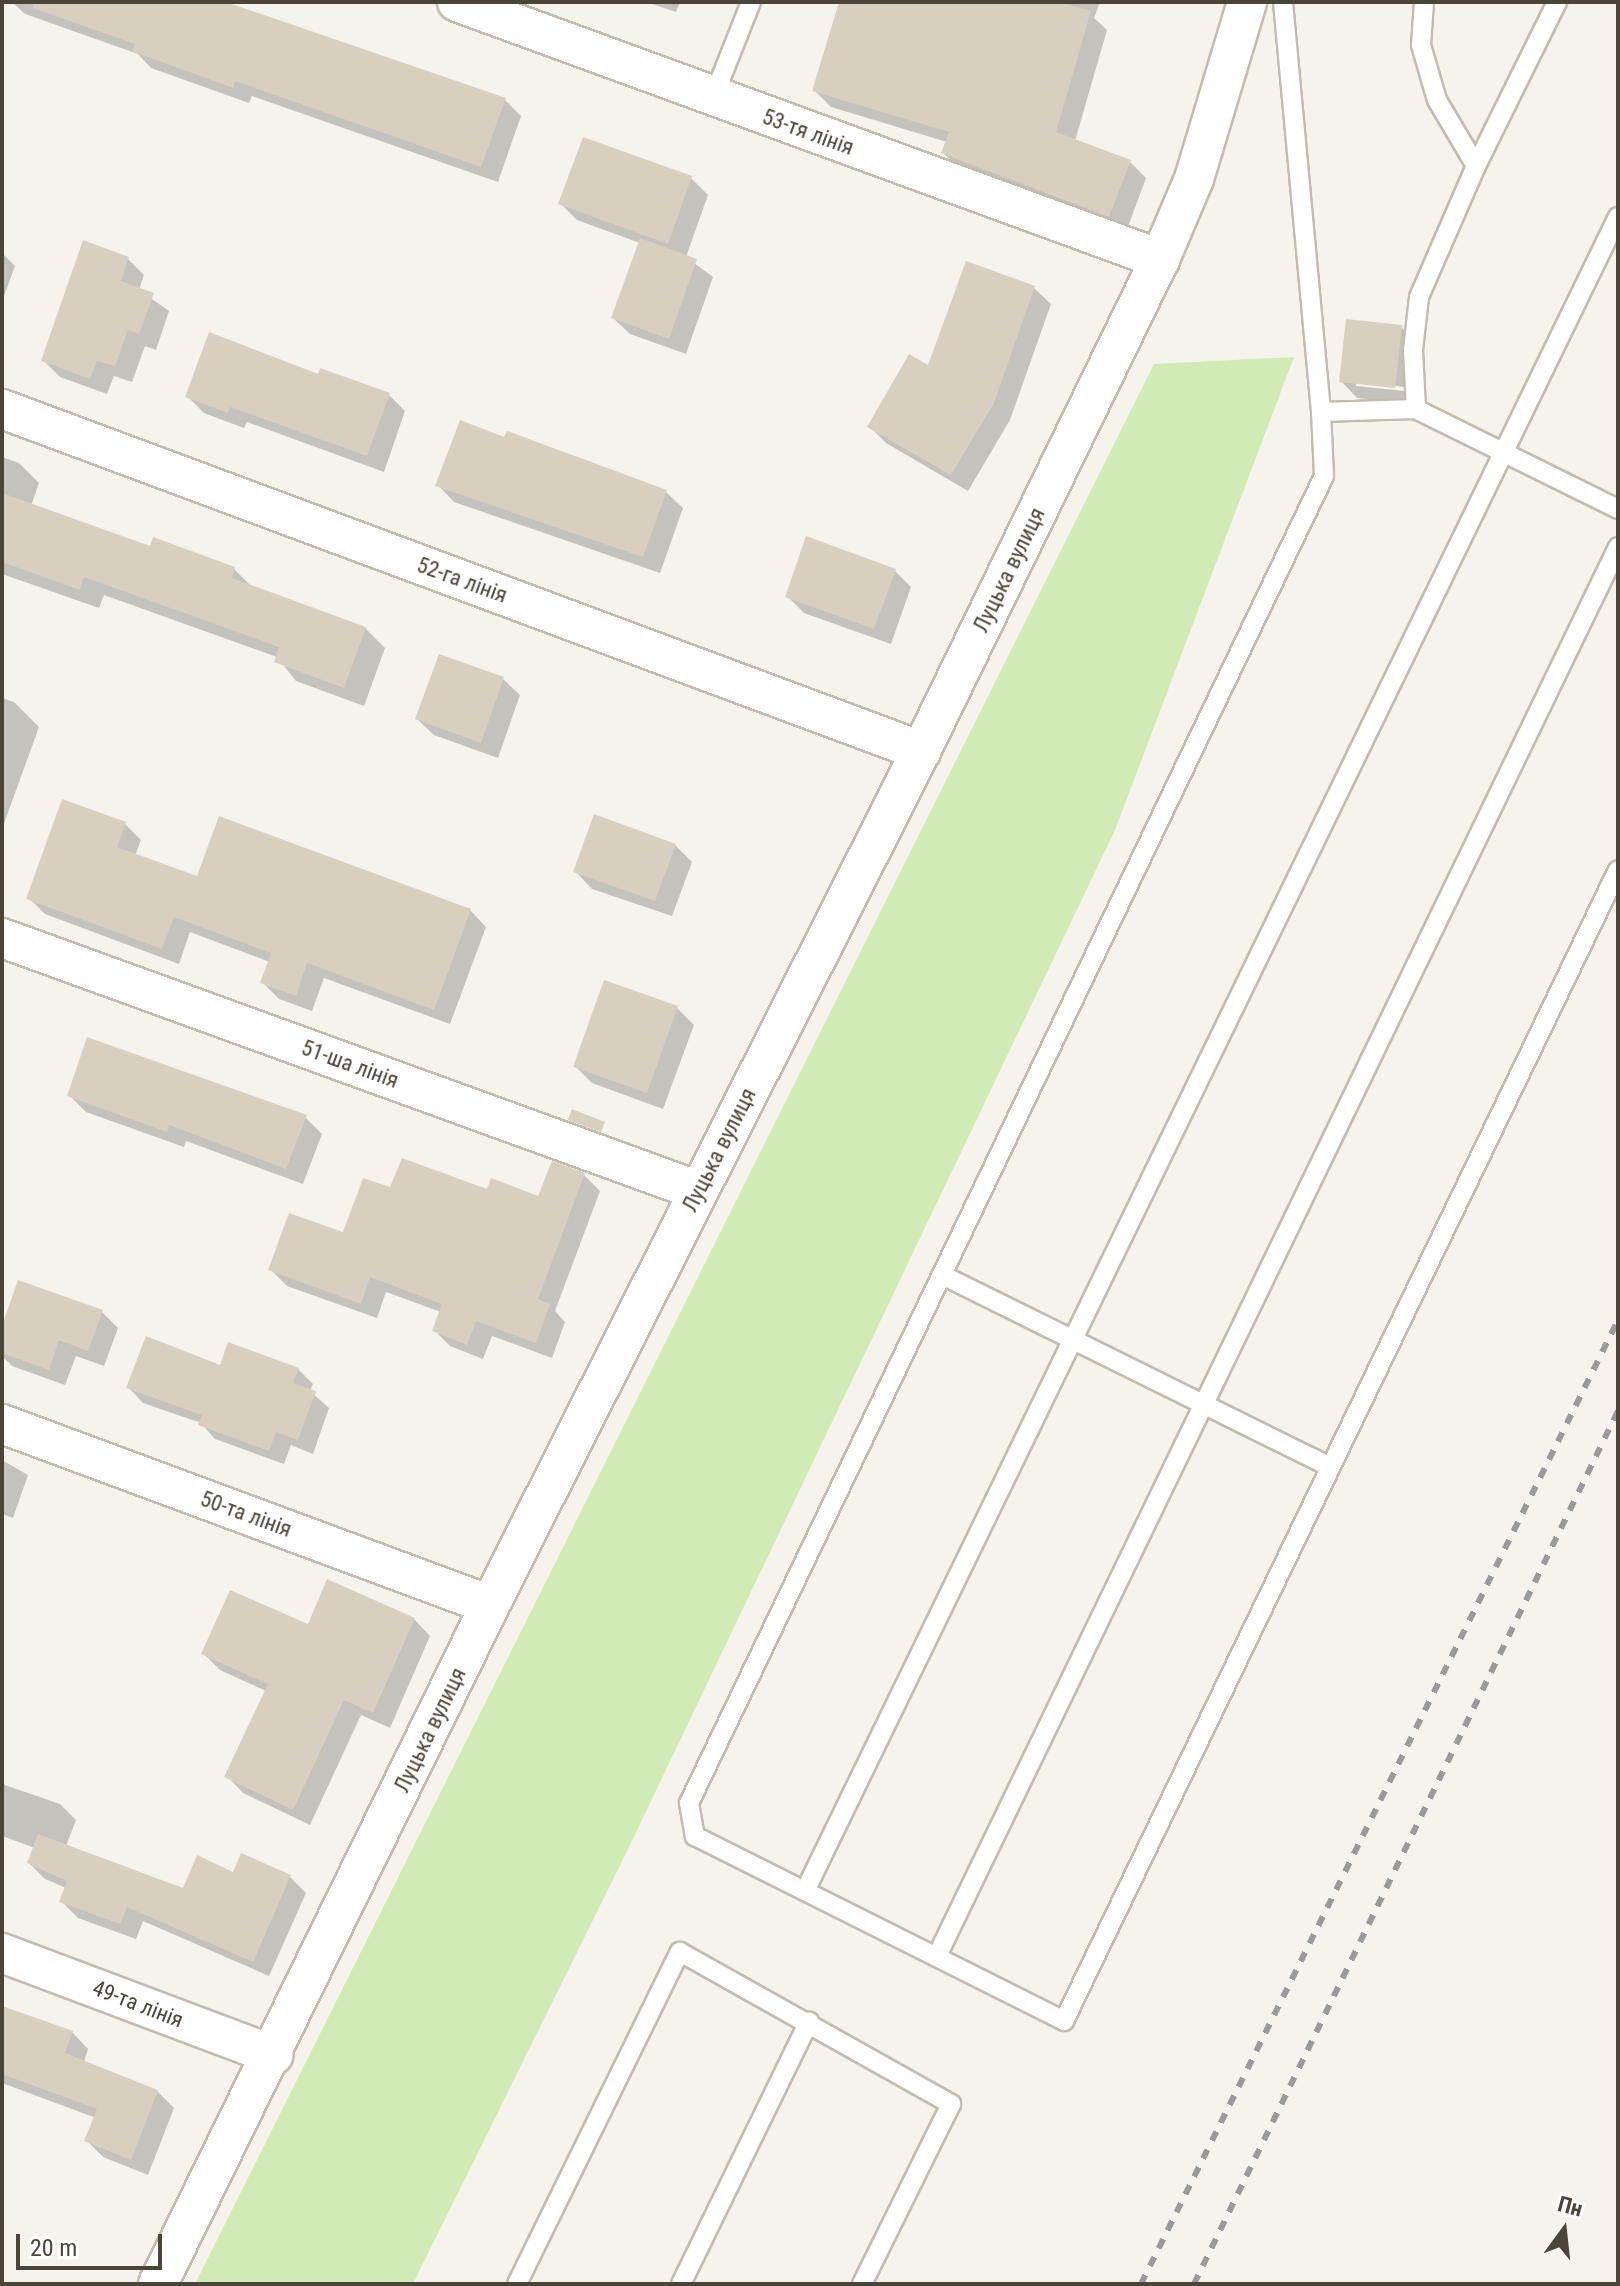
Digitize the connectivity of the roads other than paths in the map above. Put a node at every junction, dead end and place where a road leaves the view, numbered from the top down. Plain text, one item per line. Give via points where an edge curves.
1 (457, 2) edge
2 (751, 2) edge
3 (1247, 2) edge
4 (1283, 2) edge
5 (1424, 2) edge
6 (1557, 2) edge
7 (713, 98) junction
8 (1476, 166) junction
9 (1618, 217) edge
10 (1160, 259) junction
11 (2, 409) edge
12 (1416, 409) junction
13 (1321, 412) junction
14 (1504, 453) junction
15 (1618, 509) edge
16 (1618, 547) edge
17 (921, 751) junction
18 (1618, 870) edge
19 (2, 938) edge
20 (699, 1191) junction
21 (942, 1275) junction
22 (1074, 1339) junction
23 (1205, 1404) junction
24 (2, 1424) edge
25 (1329, 1466) junction
26 (490, 1605) junction
27 (805, 1891) junction
28 (2, 1953) edge
29 (937, 1956) junction
30 (809, 2022) junction
31 (273, 2055) junction
32 (158, 2284) edge
33 (517, 2284) edge
34 (681, 2284) edge
35 (862, 2284) edge

1 - 7 street, 53-тя лінія
2 - 7 lane
3 - 10 street, Луцька вулиця via 1194,179
4 - 13 lane
5 - 8 lane via 1421,45 1437,100
6 - 8 lane
7 - 10 street, 53-тя лінія
8 - 12 lane via 1419,297 1413,350
9 - 14 lane
10 - 17 street, Луцька вулиця
11 - 17 street, 52-га лінія
12 - 13 lane
12 - 14 lane
13 - 21 lane via 1324,476
14 - 15 lane
14 - 22 lane
16 - 23 lane
17 - 20 street, Луцька вулиця
18 - 25 lane
19 - 20 street, 51-ша лінія
20 - 26 street, Луцька вулиця
21 - 22 lane
21 - 27 lane via 689,1803 695,1836
22 - 23 lane
22 - 27 lane
23 - 25 lane
23 - 29 lane
24 - 26 street, 50-та лінія
25 - 29 lane via 1064,2021
26 - 31 street, Луцька вулиця
27 - 29 lane
28 - 31 street, 49-та лінія
30 - 33 lane via 680,1952
30 - 34 lane
30 - 35 lane via 951,2104
31 - 32 street, Луцька вулиця

